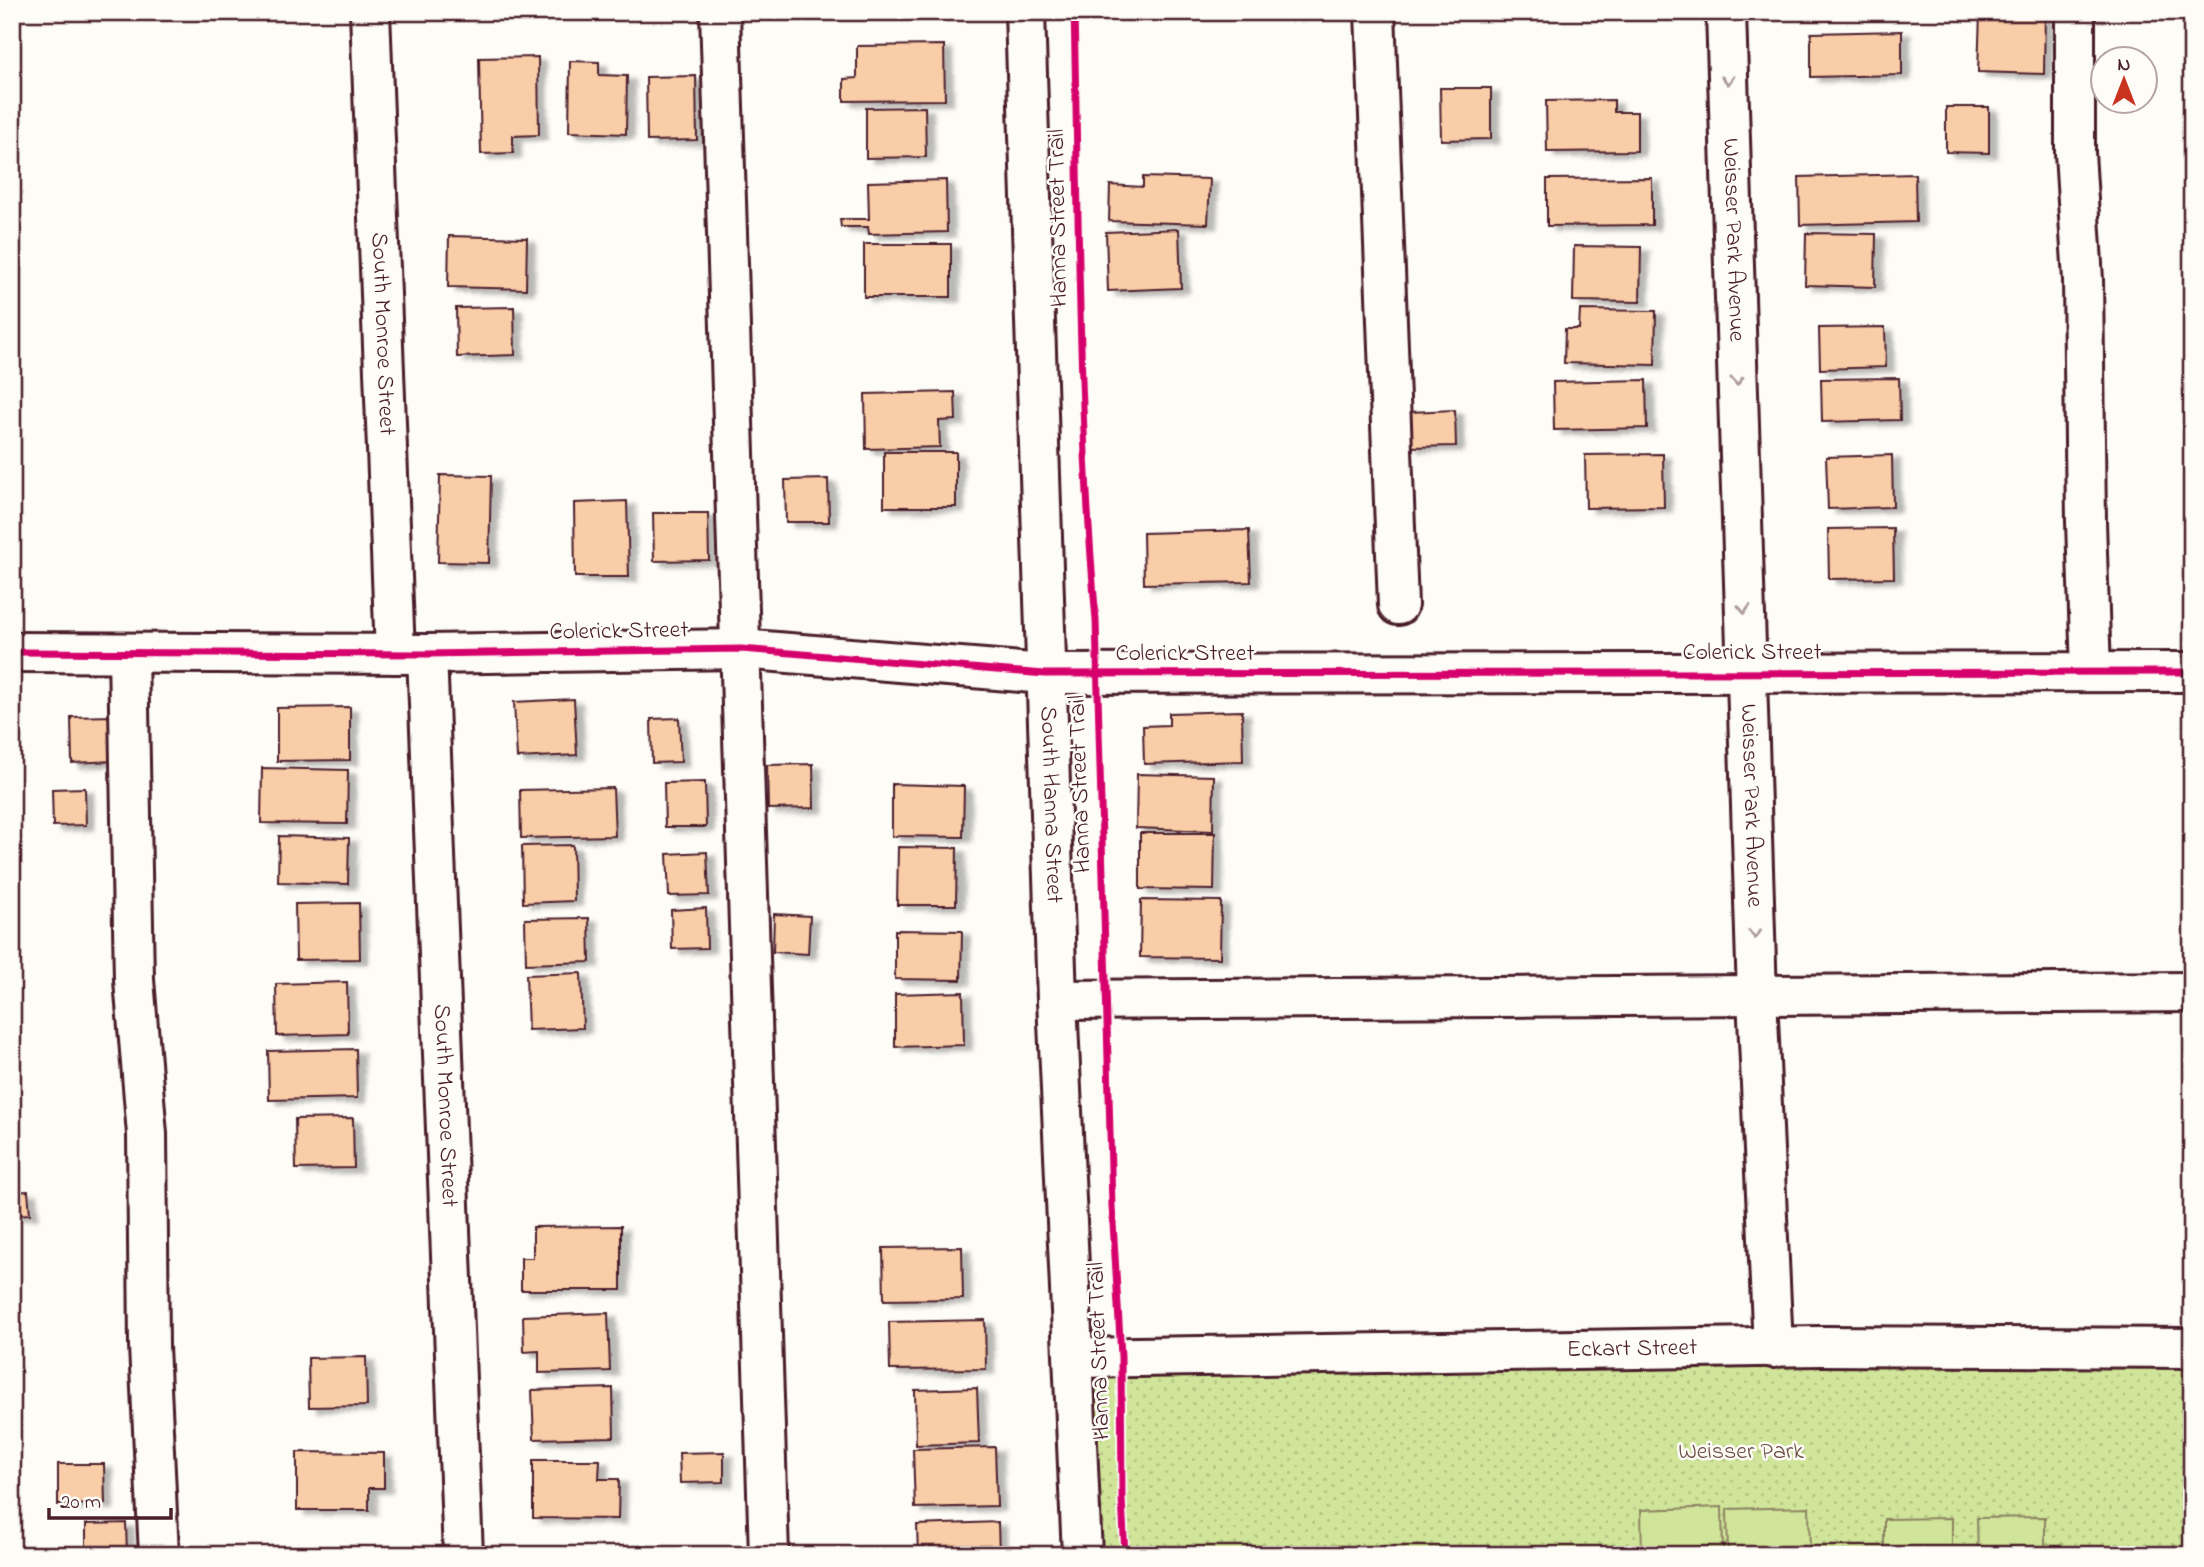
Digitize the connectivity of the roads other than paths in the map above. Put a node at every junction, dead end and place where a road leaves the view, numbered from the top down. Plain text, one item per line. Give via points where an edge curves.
1 (370, 12) edge
2 (720, 12) edge
3 (1025, 12) edge
4 (1375, 12) edge
5 (1726, 12) edge
6 (2075, 12) edge
7 (1398, 605) dead end
8 (741, 649) junction
9 (12, 652) edge
10 (128, 653) junction
11 (411, 654) junction
12 (2192, 671) edge
13 (1746, 672) junction
14 (2091, 672) junction
15 (1045, 674) junction
16 (2192, 992) edge
17 (1757, 996) junction
18 (1057, 1000) junction
19 (1773, 1348) junction
20 (2192, 1348) edge
21 (1074, 1358) junction
22 (159, 1555) edge
23 (463, 1555) edge
24 (769, 1555) edge
25 (1082, 1555) edge

1 - 11 street, South Monroe Street
2 - 8 street
3 - 15 street, South Hanna Street
4 - 7 street
5 -> 13 street, Weisser Park Avenue
6 - 14 street
8 - 11 street, Colerick Street
8 - 15 street, Colerick Street
8 - 24 street
9 - 10 street, Colerick Street
10 - 11 street, Colerick Street
10 - 22 street via 134,980 147,1134 149,1346
11 - 23 street, South Monroe Street
12 - 14 street, Colerick Street
13 - 14 street, Colerick Street
13 - 15 street, Colerick Street
13 -> 17 street, Weisser Park Avenue
15 - 18 street, South Hanna Street
16 - 17 street
17 - 18 street
17 - 19 street, Weisser Park Avenue
18 - 21 street, South Hanna Street
19 - 20 street, Eckart Street
19 - 21 street, Eckart Street
21 - 25 street, South Hanna Street

